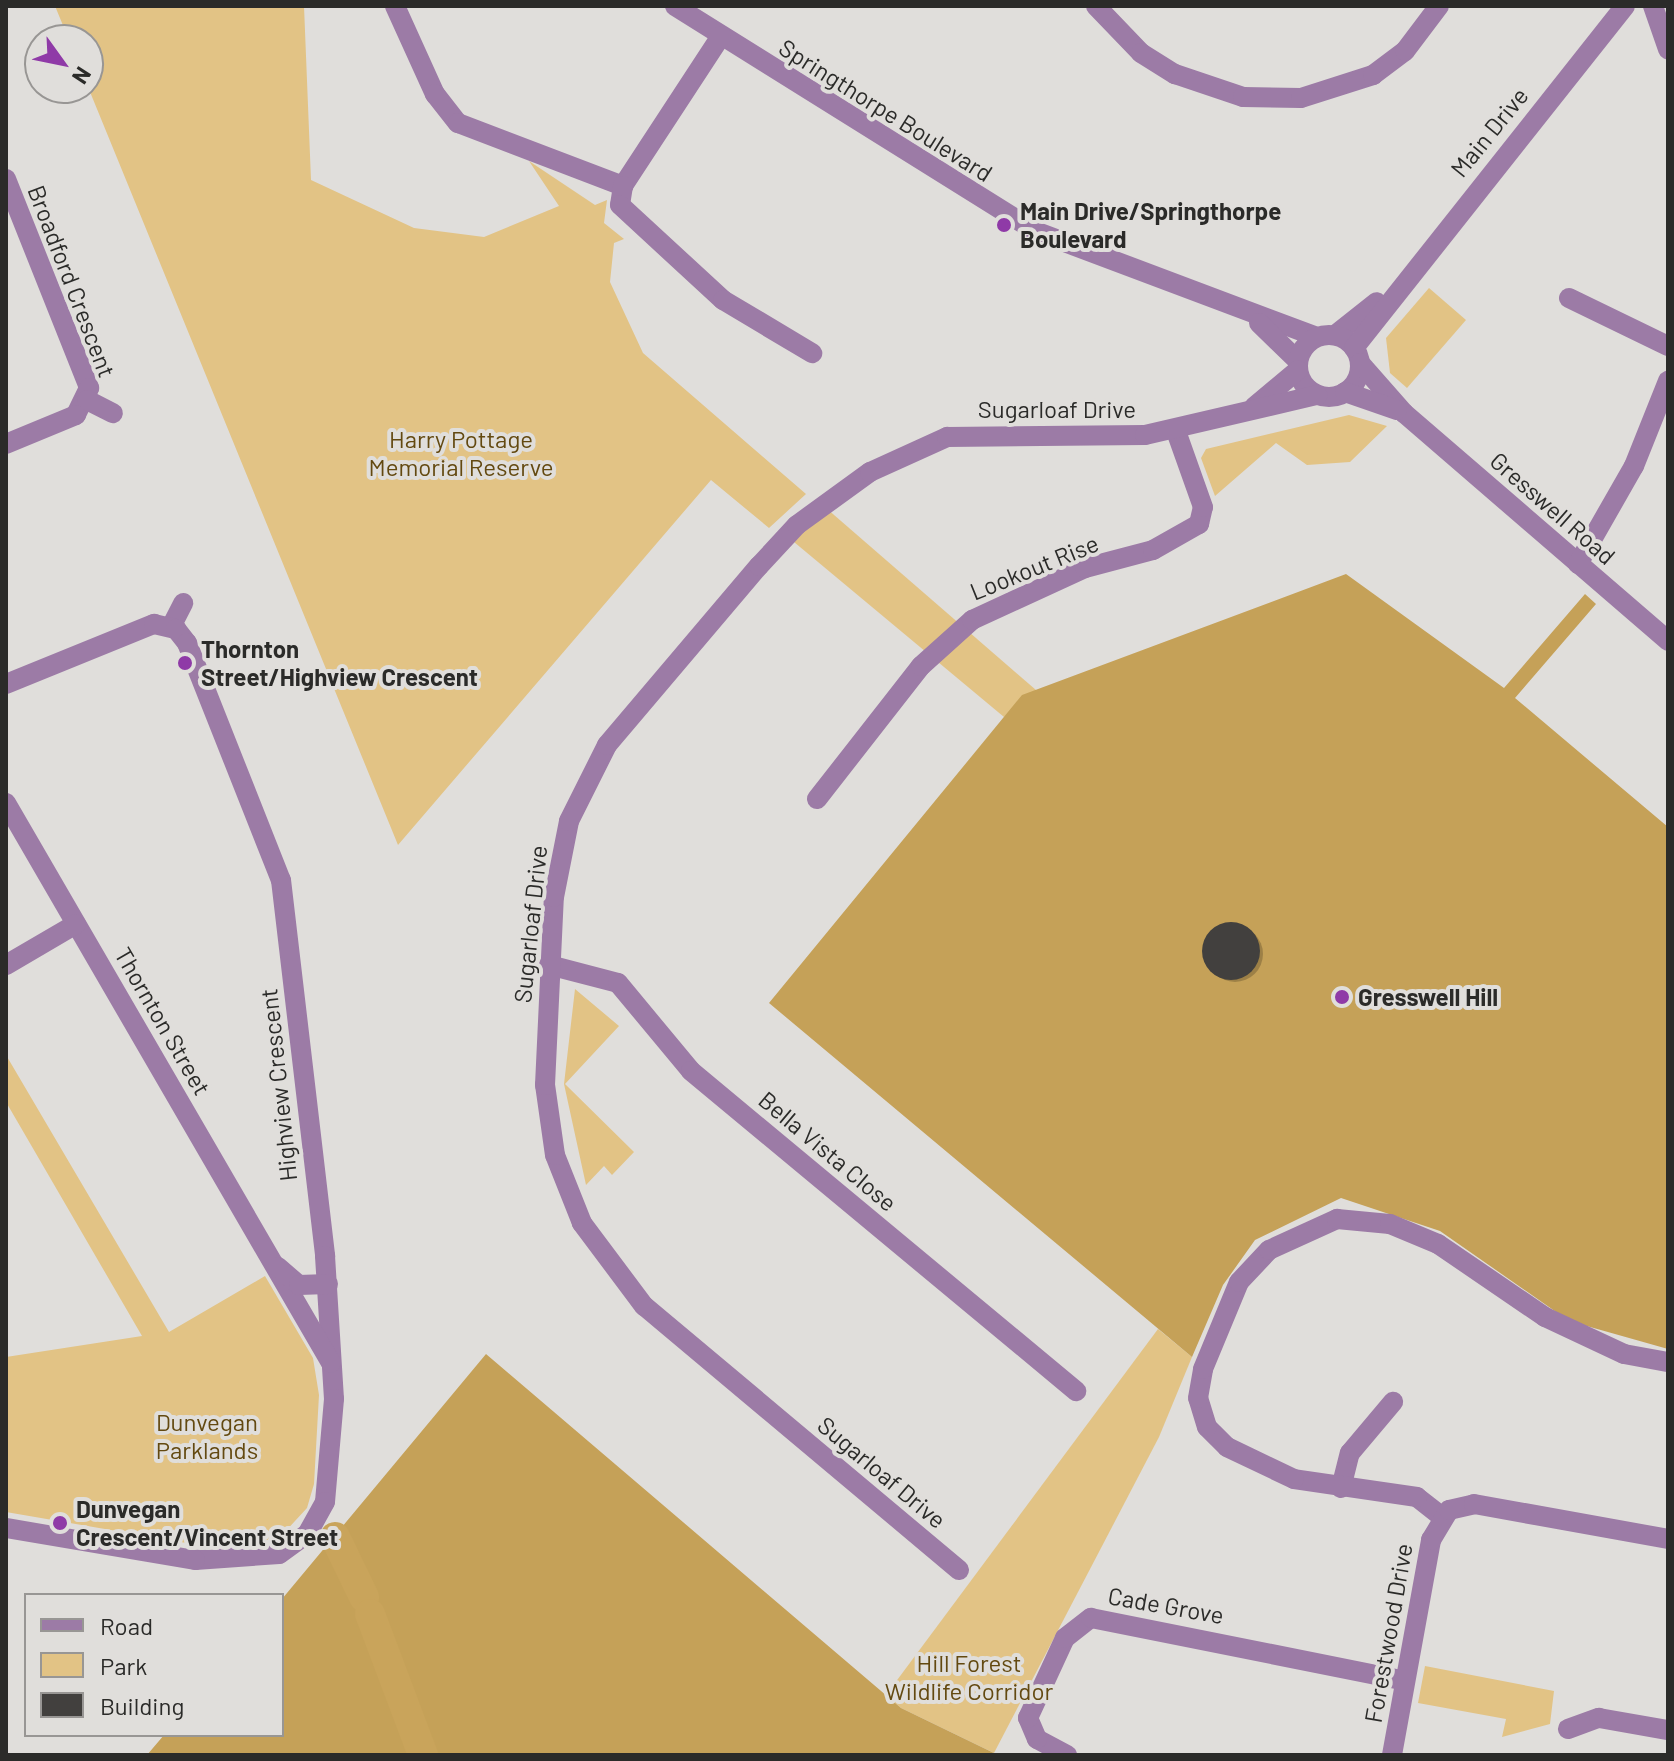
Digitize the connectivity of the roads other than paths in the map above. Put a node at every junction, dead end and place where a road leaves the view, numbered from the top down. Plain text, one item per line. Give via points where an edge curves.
1 (395, 6) edge
2 (675, 6) edge
3 (1096, 6) edge
4 (1439, 6) edge
5 (1625, 6) edge
6 (1653, 6) edge
7 (721, 36) junction
8 (1668, 49) edge
9 (6, 179) edge
10 (623, 186) junction
11 (1393, 290) junction
12 (1569, 298) dead end
13 (1253, 317) junction
14 (1326, 336) junction
15 (1668, 346) edge
16 (812, 353) dead end
17 (1357, 355) junction
18 (1298, 365) junction
19 (1668, 381) edge
20 (1345, 392) junction
21 (1317, 395) junction
22 (87, 400) junction
23 (1248, 411) junction
24 (113, 413) dead end
25 (1404, 413) junction
26 (1176, 431) junction
27 (6, 444) edge
28 (1578, 564) junction
29 (183, 603) dead end
30 (171, 627) junction
31 (1668, 641) edge
32 (6, 684) edge
33 (817, 799) dead end
34 (6, 803) edge
35 (76, 924) junction
36 (6, 965) edge
37 (549, 965) junction
38 (275, 1265) junction
39 (328, 1284) junction
40 (330, 1310) junction
41 (303, 1317) junction
42 (1668, 1362) edge
43 (334, 1367) junction
44 (1076, 1391) dead end
45 (1393, 1402) dead end
46 (1341, 1488) junction
47 (1441, 1516) junction
48 (6, 1528) edge
49 (1668, 1539) edge
50 (959, 1570) dead end
51 (1405, 1681) junction
52 (1568, 1729) dead end
53 (1668, 1730) edge
54 (1067, 1755) edge
55 (1392, 1755) edge

1 - 10 street via 435,94 458,123
2 - 7 street, Springthorpe Boulevard
3 - 4 street via 1141,53 1175,74 1243,97 1301,98 1373,75 1405,51
5 - 11 street, Main Drive
6 - 8 street
7 - 10 street
7 - 13 street, Springthorpe Boulevard via 1035,231
9 - 22 street, Broadford Crescent via 88,380
10 - 16 street via 623,210 706,287
11 - 14 street, Main Drive
11 - 17 street, Main Drive
12 - 15 street
13 - 14 street, Springthorpe Boulevard
13 - 18 street, Springthorpe Boulevard
14 - 17 street, Springthorpe Boulevard
14 - 18 street, Main Drive
17 - 20 street, Main Drive
17 - 25 street, Gresswell Road
18 - 21 street, Springthorpe Boulevard
18 - 23 street, Sugarloaf Drive
19 - 28 street via 1640,454
20 - 21 street, Sugarloaf Drive
20 - 25 street, Gresswell Road
21 - 23 street, Sugarloaf Drive
22 - 24 street, Broadford Crescent
22 - 27 street, Broadford Crescent via 76,415
23 - 26 street, Sugarloaf Drive
25 - 28 street, Gresswell Road
26 - 33 street, Lookout Rise via 1203,507 1199,524 1153,550 1085,568 972,620 921,666
26 - 37 street, Sugarloaf Drive via 947,437 870,472 797,525 597,761 562,846
28 - 31 street, Gresswell Road
29 - 30 street
30 - 32 street via 149,626
30 - 39 street, Highview Crescent via 187,643 281,880
34 - 35 street, Thornton Street
35 - 36 street
35 - 38 street, Thornton Street
37 - 44 street, Bella Vista Close via 618,983 691,1071
37 - 50 street, Sugarloaf Drive via 550,1129 572,1205 598,1249 654,1315
38 - 39 street, Thornton Street via 299,1285
38 - 41 street, Thornton Street
39 - 40 street, Highview Crescent
40 - 41 street
40 - 43 street, Highview Crescent
41 - 43 street, Thornton Street
42 - 46 street via 1624,1354 1545,1317 1416,1234 1361,1218 1316,1225 1269,1250 1243,1275 1198,1398 1207,1427 1227,1447 1294,1479
43 - 48 street, Highview Crescent via 325,1502 290,1548 253,1561 195,1560
45 - 46 street via 1350,1453
46 - 47 street via 1417,1497
47 - 49 street via 1474,1504
47 - 51 street, Forestwood Drive
51 - 54 street, Cade Grove via 1091,1618 1065,1638 1028,1718 1037,1739
51 - 55 street, Forestwood Drive
52 - 53 street via 1599,1718

